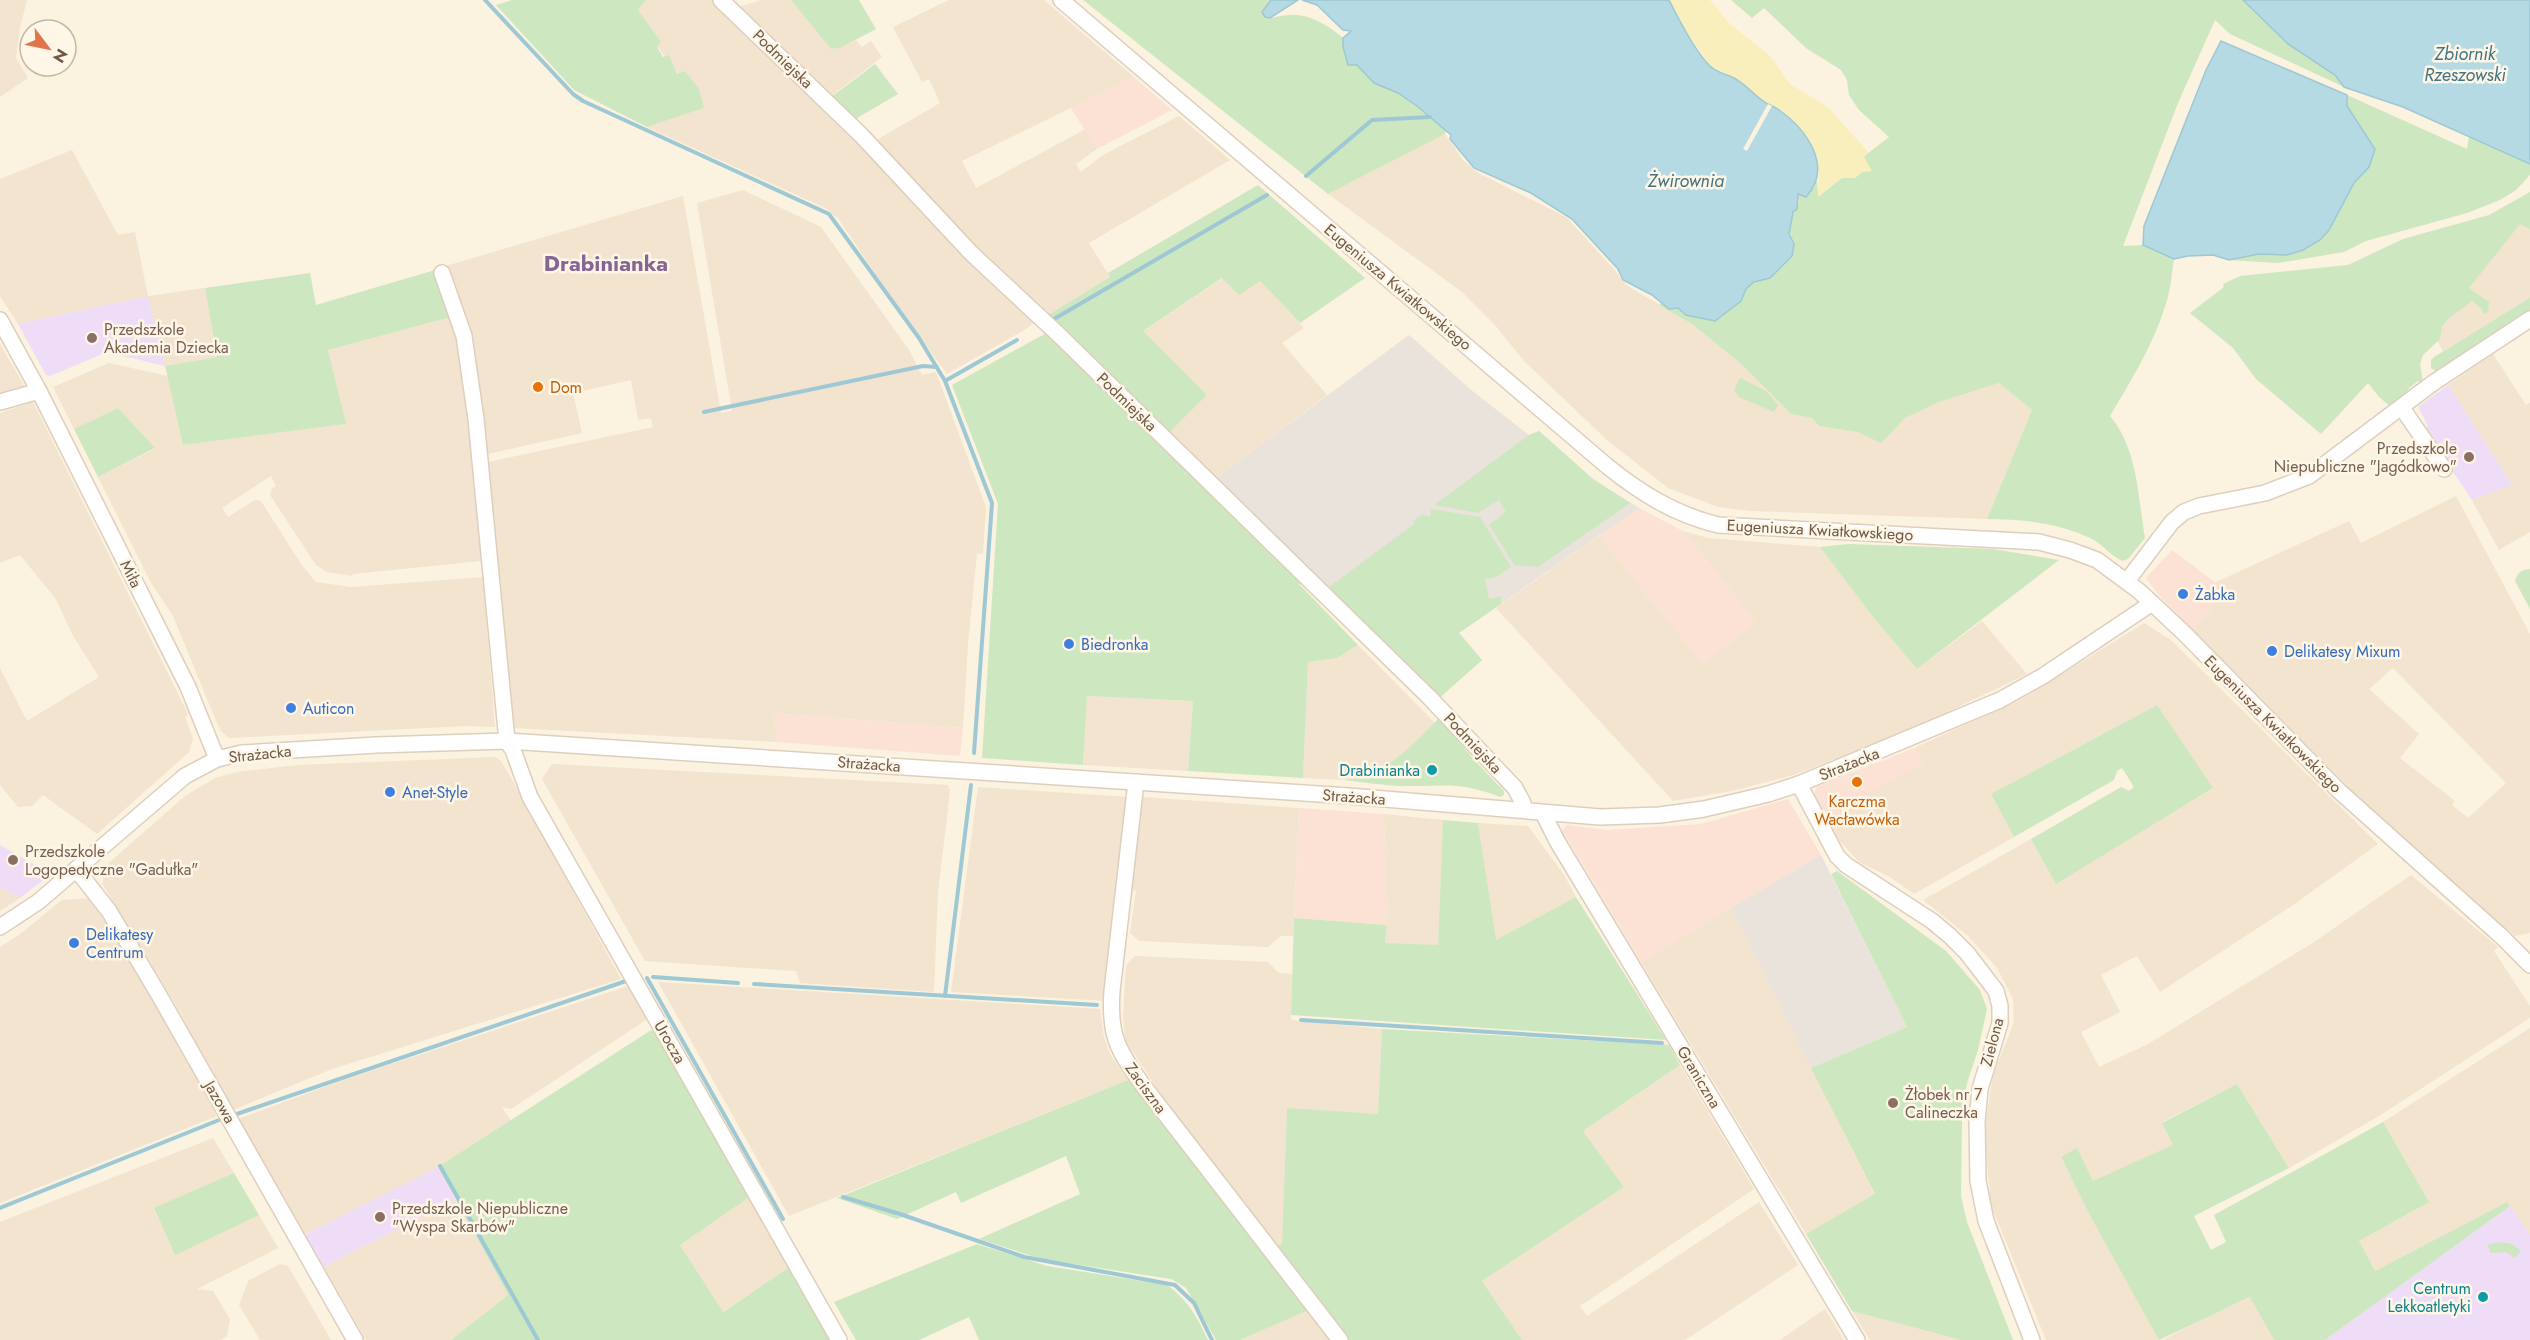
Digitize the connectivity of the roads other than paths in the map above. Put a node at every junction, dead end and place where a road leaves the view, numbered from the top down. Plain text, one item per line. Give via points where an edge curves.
1 (721, 0) edge
2 (1061, 0) edge
3 (442, 273) dead end
4 (2530, 319) edge
5 (0, 320) edge
6 (39, 391) junction
7 (0, 402) edge
8 (2402, 408) junction
9 (2444, 469) dead end
10 (2127, 581) junction
11 (2152, 603) junction
12 (507, 741) junction
13 (217, 759) junction
14 (1136, 782) junction
15 (1799, 784) junction
16 (1524, 810) junction
17 (1543, 813) junction
18 (76, 869) junction
19 (0, 927) edge
20 (2527, 957) edge
21 (355, 1340) edge
22 (839, 1340) edge
23 (1340, 1340) edge
24 (1857, 1340) edge
25 (2032, 1340) edge

1 - 16 street, Podmiejska via 861,135 972,254 1429,697 1515,788
2 - 10 street, Eugeniusza Kwiatkowskiego via 1607,466 1653,500 1679,514 1718,525 2046,543 2097,560
3 - 12 street via 464,336 476,419
4 - 8 street
5 - 6 street, Miła
6 - 7 street
6 - 13 street, Miła via 188,687
8 - 9 street
8 - 10 street via 2309,476 2279,489 2184,512
10 - 11 street, Eugeniusza Kwiatkowskiego
11 - 15 street, Strażacka via 2000,700
11 - 20 street, Eugeniusza Kwiatkowskiego via 2338,790
12 - 13 street, Strażacka via 242,753
12 - 14 street, Strażacka
12 - 22 street, Urocza via 530,797
13 - 18 street, Strażacka via 185,776
14 - 16 street, Strażacka
14 - 23 street, Zaciszna via 1111,1010 1116,1040 1143,1084
15 - 17 street, Strażacka via 1736,803 1660,815 1600,817
15 - 25 street, Zielona via 1837,856 1950,936 1996,991 2000,1023 1980,1089 1978,1181 1986,1221
16 - 17 street, Strażacka
17 - 24 street, Graniczna
18 - 19 street, Strażacka via 38,902
18 - 21 street, Jazowa via 109,911 153,985

